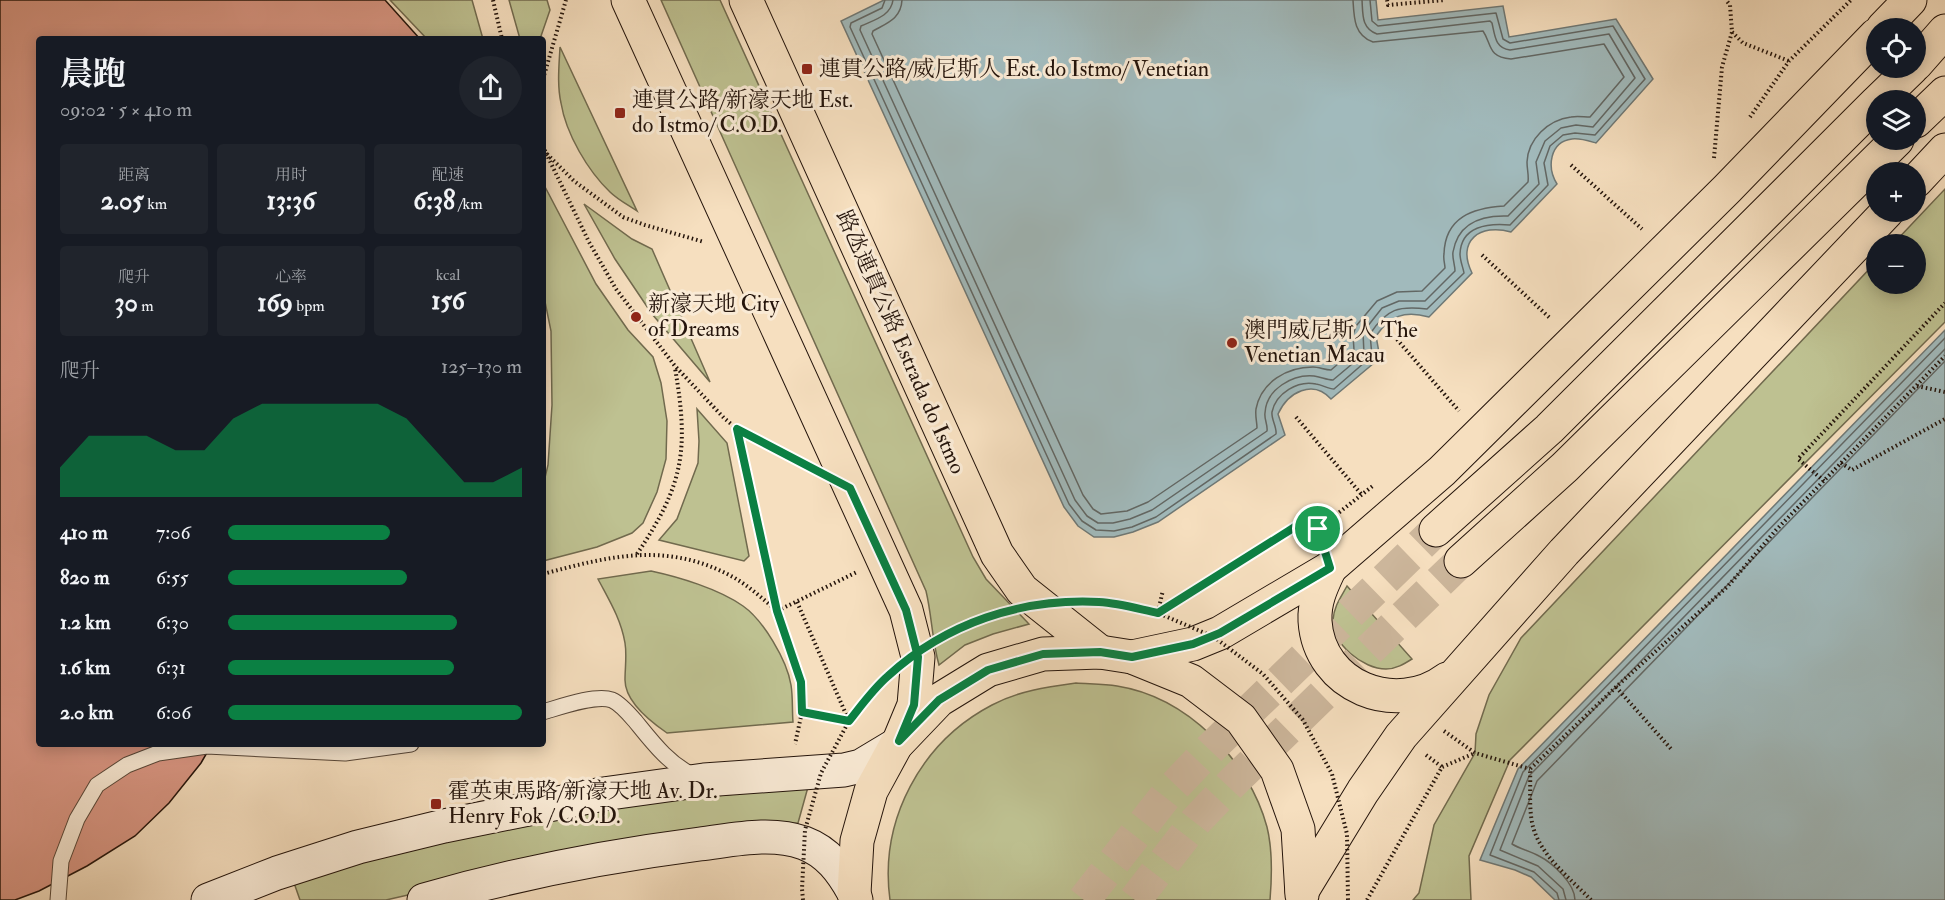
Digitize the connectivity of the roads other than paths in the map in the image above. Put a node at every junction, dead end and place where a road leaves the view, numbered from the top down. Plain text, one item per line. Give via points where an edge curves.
1 (628, 0) edge
2 (746, 0) edge
3 (1910, 0) edge
4 (1892, 18) edge
5 (1945, 31) edge
6 (1866, 45) edge
7 (1926, 53) edge
8 (1902, 78) edge
9 (1890, 90) edge
10 (1945, 93) edge
11 (1926, 111) edge
12 (1866, 114) edge
13 (1888, 150) edge
14 (1945, 150) edge
15 (1926, 170) edge
16 (1878, 222) edge
17 (1436, 530) tunnel mouth
18 (1461, 561) tunnel mouth
19 (1330, 568) junction
20 (1100, 652) junction
21 (1132, 657) junction
22 (1456, 672) junction
23 (546, 710) edge
24 (897, 743) junction
25 (200, 747) edge
26 (227, 747) edge
27 (389, 747) edge
28 (704, 780) junction
29 (855, 896) edge
30 (1302, 896) edge
31 (58, 900) edge
32 (208, 900) edge
33 (424, 900) edge

1 - 24 main road via 906,610 918,657 914,705
2 - 20 main road, 路氹連貫公路 Estrada do Istmo via 997,554 1022,590
3 - 4 main road
5 - 7 main road
6 - 19 main road via 1442,471
8 - 9 main road
10 - 11 main road
12 - 17 main road via 1549,429
13 - 18 main road via 1565,467
14 - 15 main road
16 - 22 main road via 1564,552
19 - 21 main road via 1220,633 1193,644
19 - 22 main road via 1318,593 1315,621 1322,648 1338,672 1360,688 1385,696 1411,696 1435,688
20 - 21 main road
20 - 24 main road via 1043,654 988,670 939,700
21 - 30 main road via 1191,681 1241,719 1277,770 1298,829
22 - 30 main road via 1401,736 1363,791
23 - 28 lane via 595,699 612,700 679,769
24 - 28 main road via 861,766 844,770
24 - 29 main road via 871,791 856,841
25 - 31 lane via 158,753 127,765 97,785 77,819 61,861
26 - 27 lane via 345,753
28 - 32 main road via 603,794 357,847
29 - 33 main road via 842,871 825,854 795,841 752,838 621,855

